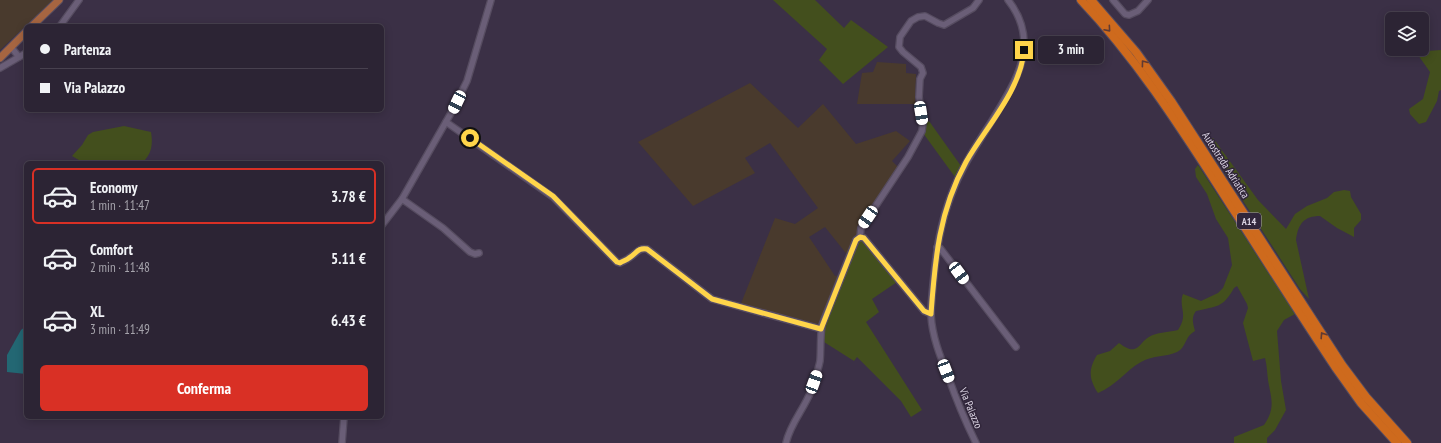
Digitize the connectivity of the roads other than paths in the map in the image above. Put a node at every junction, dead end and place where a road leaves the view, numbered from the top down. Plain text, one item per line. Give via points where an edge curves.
1 (59, 0) edge
2 (79, 0) edge
3 (491, 0) edge
4 (979, 0) edge
5 (1008, 0) edge
6 (1081, 0) edge
7 (1091, 0) edge
8 (1113, 0) edge
9 (1148, 0) edge
10 (34, 24) edge
11 (61, 24) edge
12 (24, 34) edge
13 (11, 47) junction
14 (24, 54) edge
15 (19, 57) junction
16 (0, 58) edge
17 (0, 68) edge
18 (446, 122) junction
19 (402, 199) junction
20 (384, 222) edge
21 (860, 237) junction
22 (937, 247) junction
23 (479, 253) dead end
24 (931, 314) junction
25 (821, 329) junction
26 (1016, 347) dead end
27 (344, 419) edge
28 (342, 443) edge
29 (786, 443) edge
30 (976, 443) edge
31 (1397, 443) edge
32 (1407, 443) edge

1 - 10 main road
2 - 11 street
3 - 18 street via 467,81
4 - 21 street via 973,8 944,25 925,16 918,17 911,21 900,37 899,47 921,67 923,73 919,97 922,130 908,157 861,228
5 - 22 street, Via Palazzo via 1016,10 1023,28 1020,71 1010,93 966,162 952,192
6 -> 31 highway, Autostrada Adriatica / A14 via 1146,77 1336,368 1361,403
32 -> 7 highway, Autostrada Adriatica / A14 via 1378,412 1346,370 1168,96 1132,47
8 - 9 street via 1125,14 1129,15 1138,11
12 - 13 main road
13 - 15 street
13 - 16 main road
14 - 15 street
15 - 17 street
18 - 19 street
18 - 25 street via 553,196 617,262 629,258 639,249 647,249 712,299
19 - 20 street
19 - 23 street via 443,228 470,252
21 - 24 street via 864,238 924,311
21 - 25 street via 856,240
22 - 24 street, Via Palazzo
22 - 26 street
24 - 30 street, Via Palazzo via 932,332 940,357
25 - 29 street via 817,372 804,406 788,431
27 - 28 street

